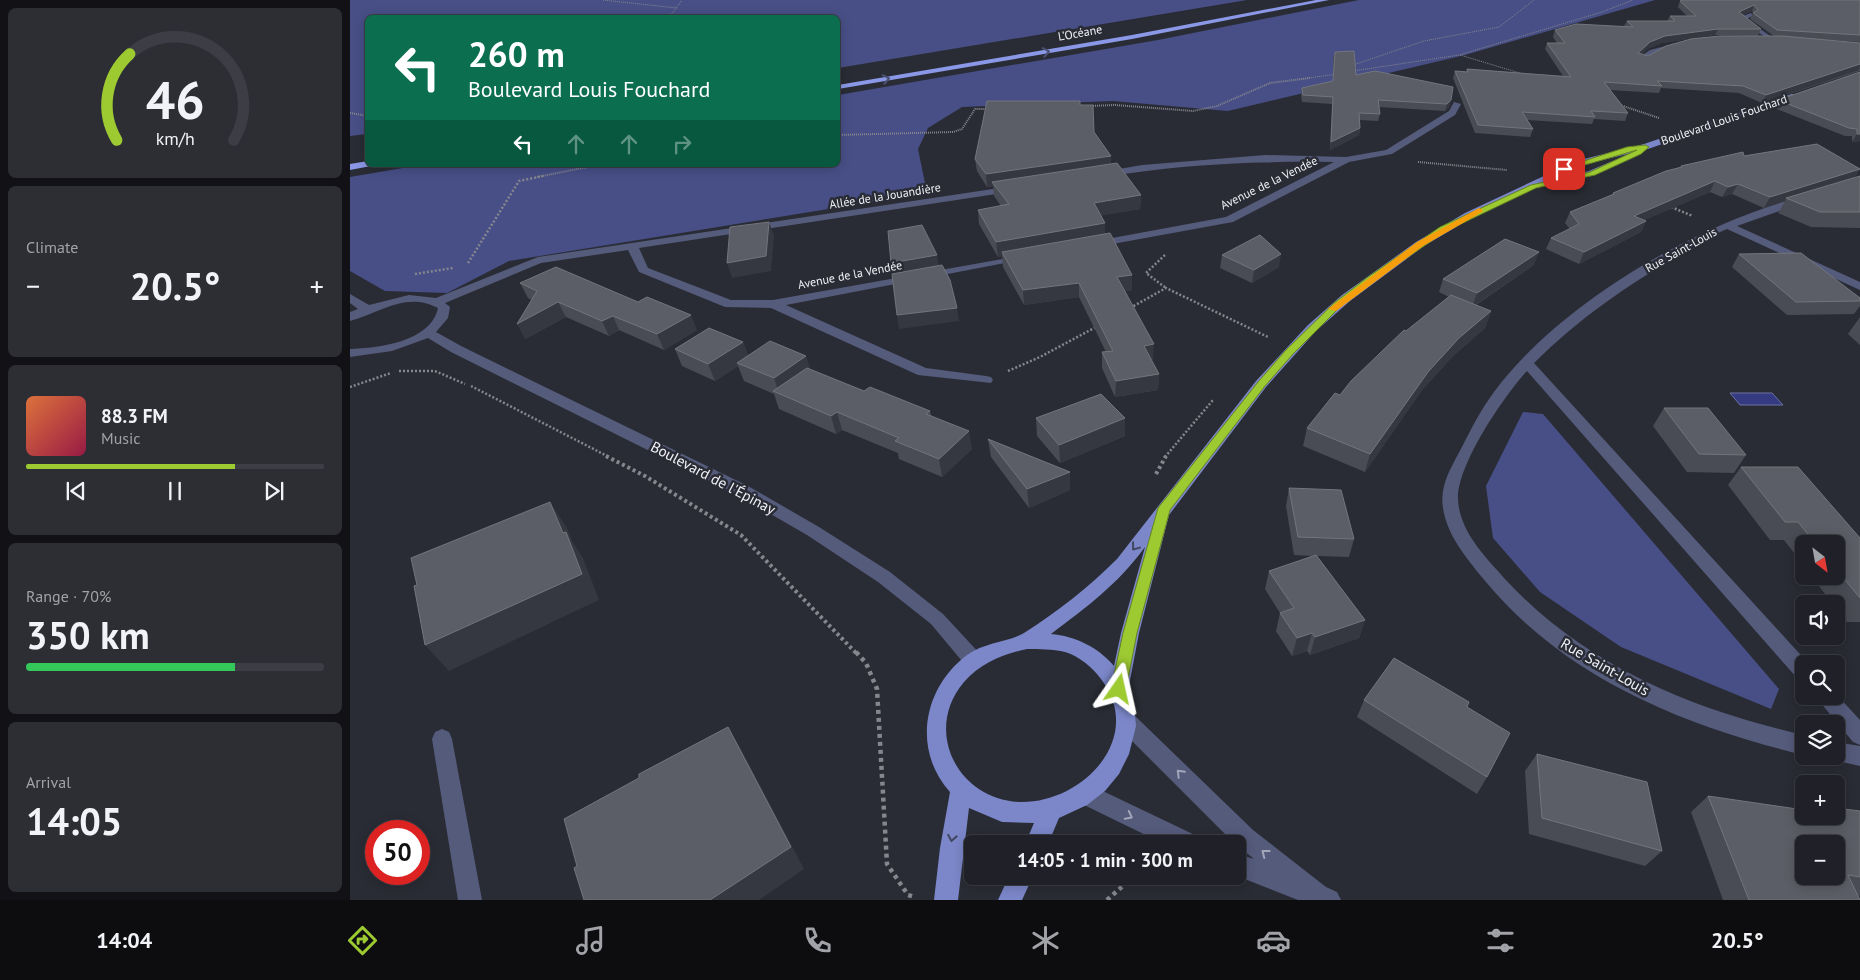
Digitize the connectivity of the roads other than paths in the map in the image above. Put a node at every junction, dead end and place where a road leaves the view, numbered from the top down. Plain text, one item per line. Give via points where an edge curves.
1 (1291, 0) edge
2 (1326, 0) edge
3 (1751, 15) edge
4 (1757, 41) edge
5 (1774, 42) junction
6 (1782, 42) edge
7 (1689, 43) edge
8 (1641, 59) edge
9 (857, 75) dead end
10 (840, 87) edge
11 (1807, 92) edge
12 (1457, 104) dead end
13 (365, 154) edge
14 (350, 157) edge
15 (1346, 160) junction
16 (365, 164) edge
17 (350, 167) edge
18 (1092, 176) edge
19 (1023, 187) edge
20 (1811, 196) edge
21 (1725, 227) junction
22 (632, 246) junction
23 (1080, 247) edge
24 (1031, 255) edge
25 (1860, 286) edge
26 (350, 298) edge
27 (437, 302) junction
28 (773, 304) junction
29 (367, 310) junction
30 (350, 317) edge
31 (427, 332) junction
32 (350, 353) edge
33 (1527, 363) junction
34 (986, 380) road end
35 (1164, 508) junction
36 (1027, 641) junction
37 (974, 661) junction
38 (1795, 662) edge
39 (1119, 689) junction
40 (1833, 705) edge
41 (1126, 721) junction
42 (1860, 735) edge
43 (442, 739) dead end
44 (1795, 743) edge
45 (1845, 754) edge
46 (1860, 756) edge
47 (961, 790) junction
48 (1086, 794) junction
49 (1051, 810) junction
50 (1040, 835) edge
51 (1170, 835) edge
52 (1246, 868) edge
53 (1017, 885) edge
54 (1323, 897) edge
55 (470, 900) edge
56 (946, 900) edge
57 (1010, 900) edge

1 - 9 highway, L’Océane
10 -> 2 highway, L’Océane
3 - 5 street via 1741,18
4 - 5 street
5 - 6 street
7 - 8 street via 1652,51
11 - 35 main road, Boulevard Louis Fouchard via 1645,147 1592,173 1534,186 1443,229 1371,278 1329,312 1261,384
12 - 15 street via 1452,113 1388,152
13 - 14 highway
15 - 18 street via 1265,158 1142,168
15 - 23 street, Avenue de la Vendée via 1229,220
16 - 17 highway
19 - 22 street, Allée de la Jouandière
20 - 21 street, Rue Saint-Louis
21 - 25 street
21 - 33 street, Rue Saint-Louis via 1649,267 1552,336
22 - 27 street, Allée de la Jouandière via 538,260
22 - 28 street, Avenue de la Vendée via 642,270 730,304
24 - 28 street, Avenue de la Vendée
26 - 29 street
27 - 29 street via 414,299
27 - 31 street via 444,307 445,314
28 - 34 street via 923,372
29 - 30 street
31 - 32 street via 390,348
31 - 37 street, Boulevard de l'Épinay via 742,490 813,531 884,576 937,619
33 - 38 street
33 - 44 street, Rue Saint-Louis via 1503,389 1452,480 1450,501 1468,548 1492,580 1532,620 1575,653 1634,686 1708,719
35 -> 36 main road, Boulevard Louis Fouchard via 1122,564 1098,589
35 - 39 main road, Boulevard Louis Fouchard via 1130,633
36 - 37 main road via 999,647
36 - 39 main road via 1050,641 1072,646 1091,656 1108,671
37 - 47 main road via 948,689 936,724 940,760 948,776
39 - 41 main road
40 - 42 street
41 - 48 main road via 1116,761
54 -> 41 street via 1245,838
43 - 55 street
45 - 46 street
47 - 49 main road via 980,803 1002,811
47 -> 56 main road
48 - 49 main road
48 -> 51 street
49 - 50 main road
52 - 54 street
53 - 57 main road

